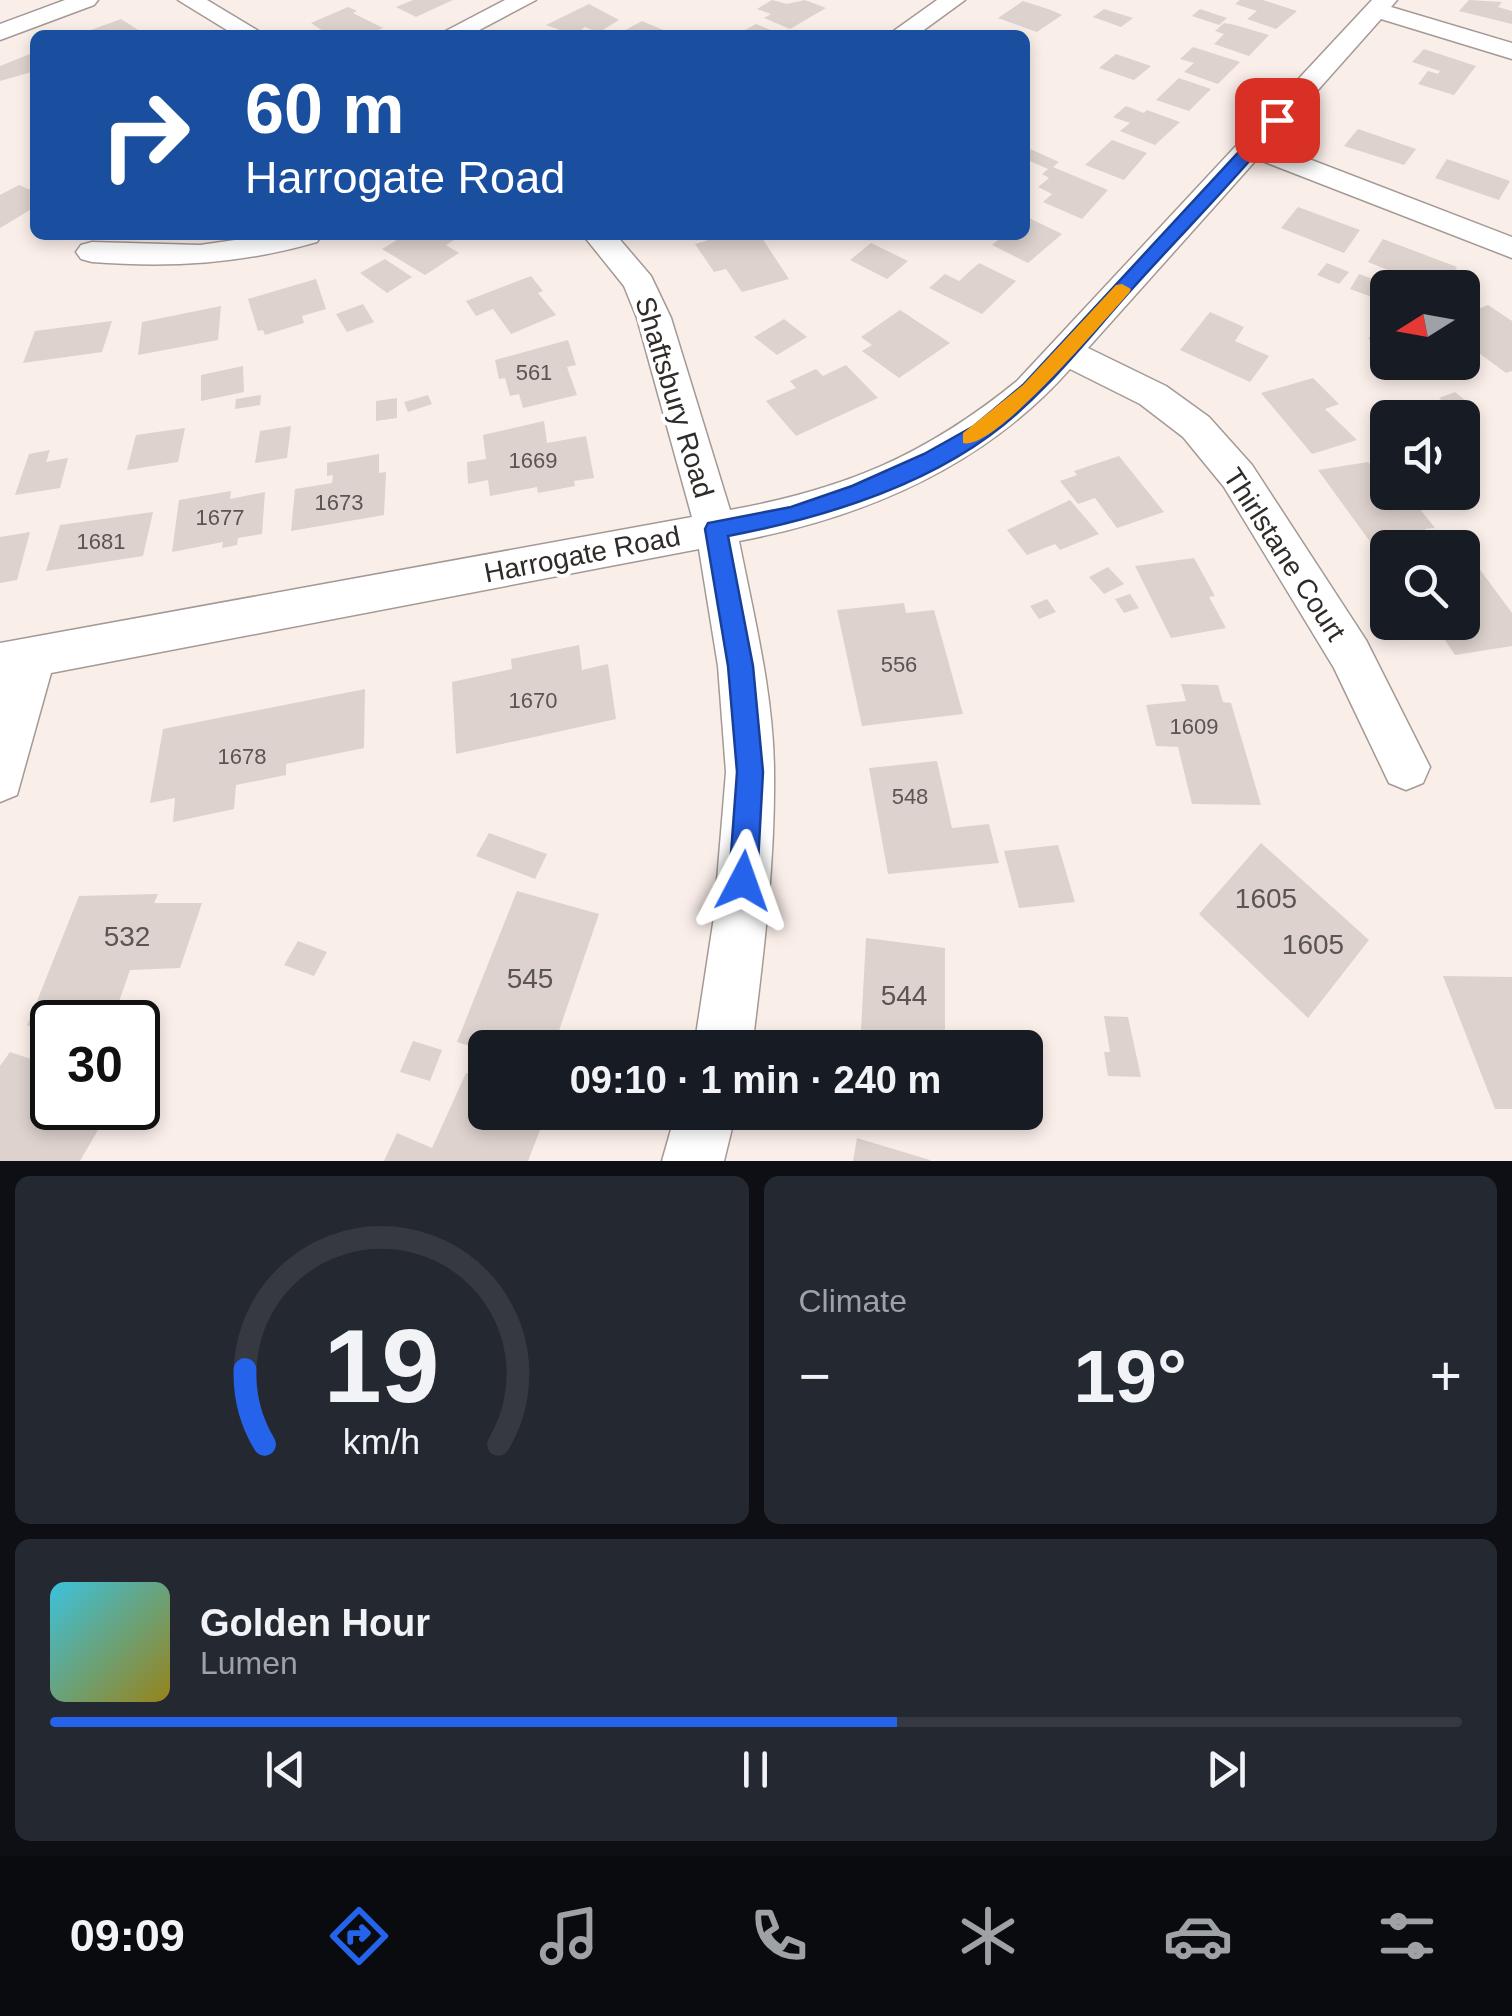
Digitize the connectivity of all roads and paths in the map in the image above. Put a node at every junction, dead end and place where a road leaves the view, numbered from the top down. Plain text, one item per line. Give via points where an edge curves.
1 (86, 0) edge
2 (190, 0) edge
3 (524, 0) edge
4 (953, 0) edge
5 (1381, 5) edge
6 (244, 30) edge
7 (461, 30) edge
8 (908, 30) edge
9 (0, 33) edge
10 (1512, 51) edge
11 (1252, 147) junction
12 (286, 240) edge
13 (604, 240) edge
14 (1512, 248) edge
15 (92, 252) dead end
16 (1065, 352) junction
17 (716, 529) junction
18 (17, 659) edge
19 (1406, 767) dead end
20 (0, 778) edge
21 (726, 1030) edge
22 (702, 1130) edge
23 (694, 1161) edge

1 - 9 street
2 - 6 street
3 - 7 street
4 - 8 street
5 - 10 street
5 - 11 street, Harrogate Road
11 - 14 street
11 - 16 street, Harrogate Road
12 - 15 street via 216,257
13 - 17 street, Shaftsbury Road via 639,283 654,318
16 - 17 street, Harrogate Road via 981,432 932,460 791,515
16 - 19 street, Thirlstane Court via 1153,395 1196,428 1238,476 1350,654
17 - 18 street, Harrogate Road
17 - 21 street, Shaftsbury Road via 750,772
18 - 20 street
22 - 23 street

